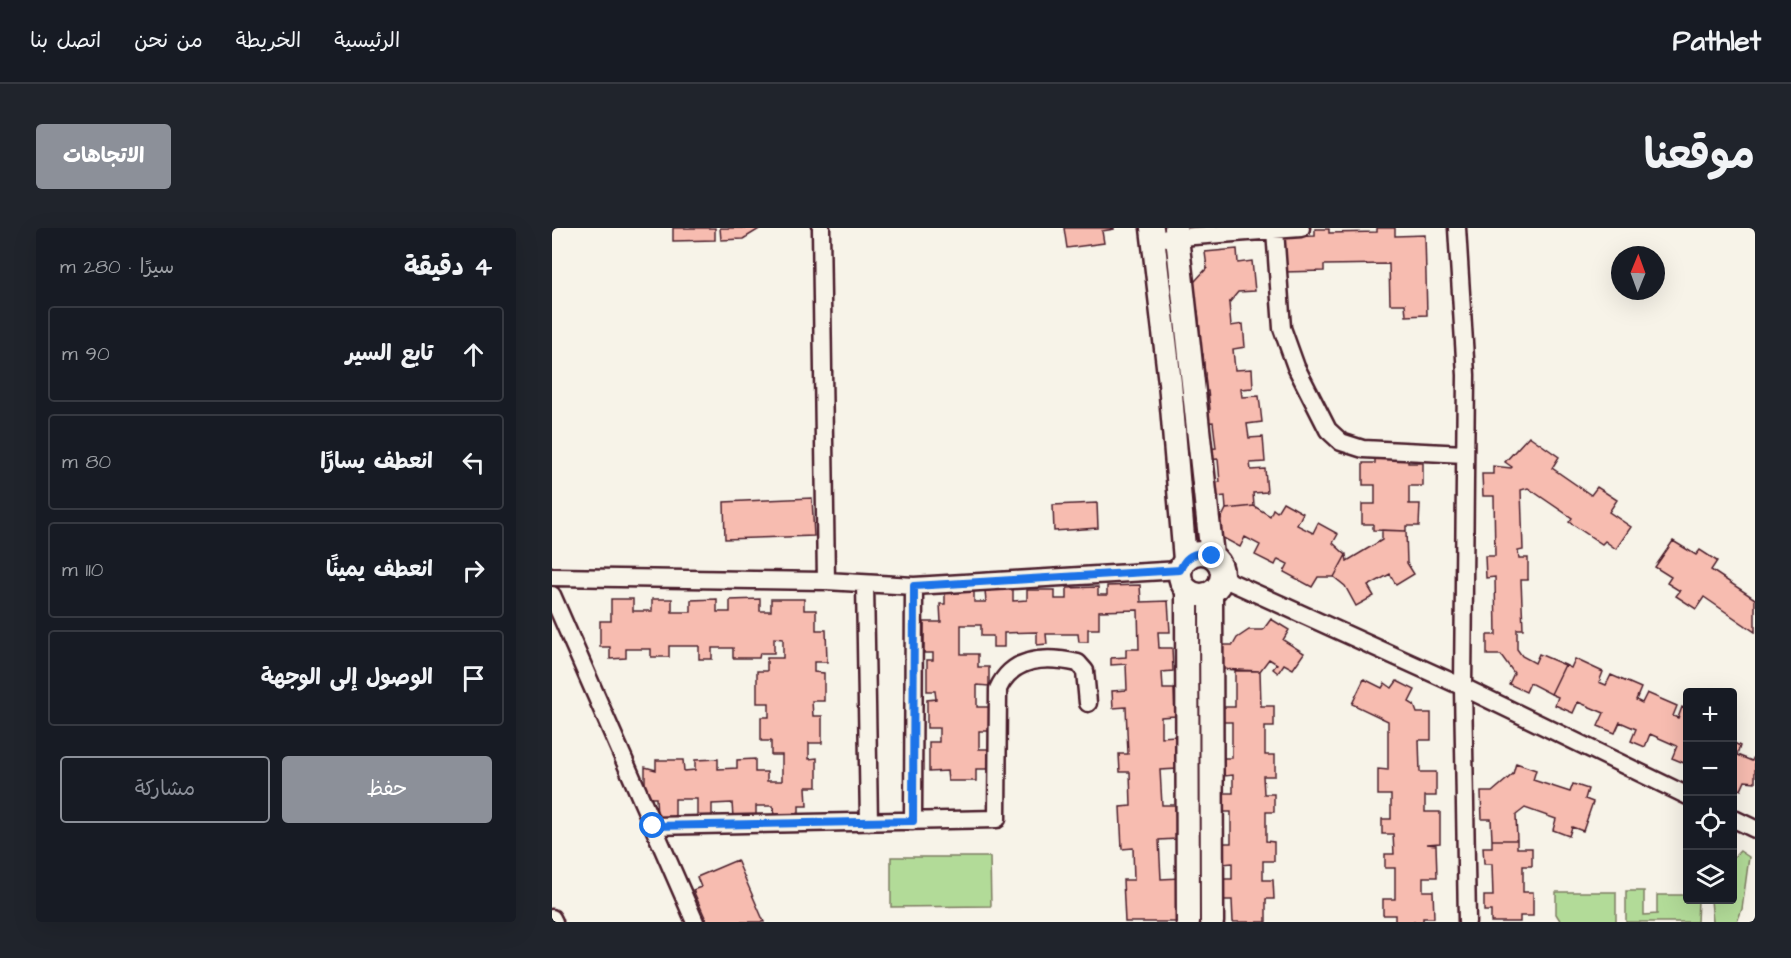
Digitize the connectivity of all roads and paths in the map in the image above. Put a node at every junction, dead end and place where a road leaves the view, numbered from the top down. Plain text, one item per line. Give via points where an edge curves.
1 (821, 228) edge
2 (1300, 228) edge
3 (1457, 228) edge
4 (1275, 230) junction
5 (1153, 233) edge
6 (1177, 233) edge
7 (1465, 454) junction
8 (1212, 556) junction
9 (1184, 573) junction
10 (552, 577) edge
11 (826, 581) junction
12 (865, 584) junction
13 (914, 586) junction
14 (1216, 586) junction
15 (552, 595) edge
16 (1463, 687) junction
17 (1088, 703) dead end
18 (1683, 794) edge
19 (1737, 820) edge
20 (913, 821) junction
21 (868, 822) junction
22 (653, 826) junction
23 (1755, 828) edge
24 (695, 922) edge
25 (1188, 922) edge
26 (1212, 922) edge
27 (1467, 922) edge

1 - 11 street
2 - 4 street
3 - 7 street via 1466,375
4 - 6 street
4 - 7 street via 1282,328 1296,367 1328,430 1341,442 1362,449
5 - 6 street
5 - 9 street
6 - 8 street
7 - 16 street
8 - 9 street via 1200,553
8 - 14 street via 1222,569
9 - 13 street
9 - 14 street via 1202,596
9 - 25 street
10 - 11 street
11 - 12 street
12 - 13 street
12 - 21 street
13 - 20 street
14 - 16 street
14 - 26 street
15 - 22 street
16 - 18 street
16 - 27 street
17 - 20 street via 1085,671 1078,663 1032,660 1016,665 1004,675 999,689 998,819
19 - 23 street
20 - 21 street
21 - 22 street
22 - 24 street

